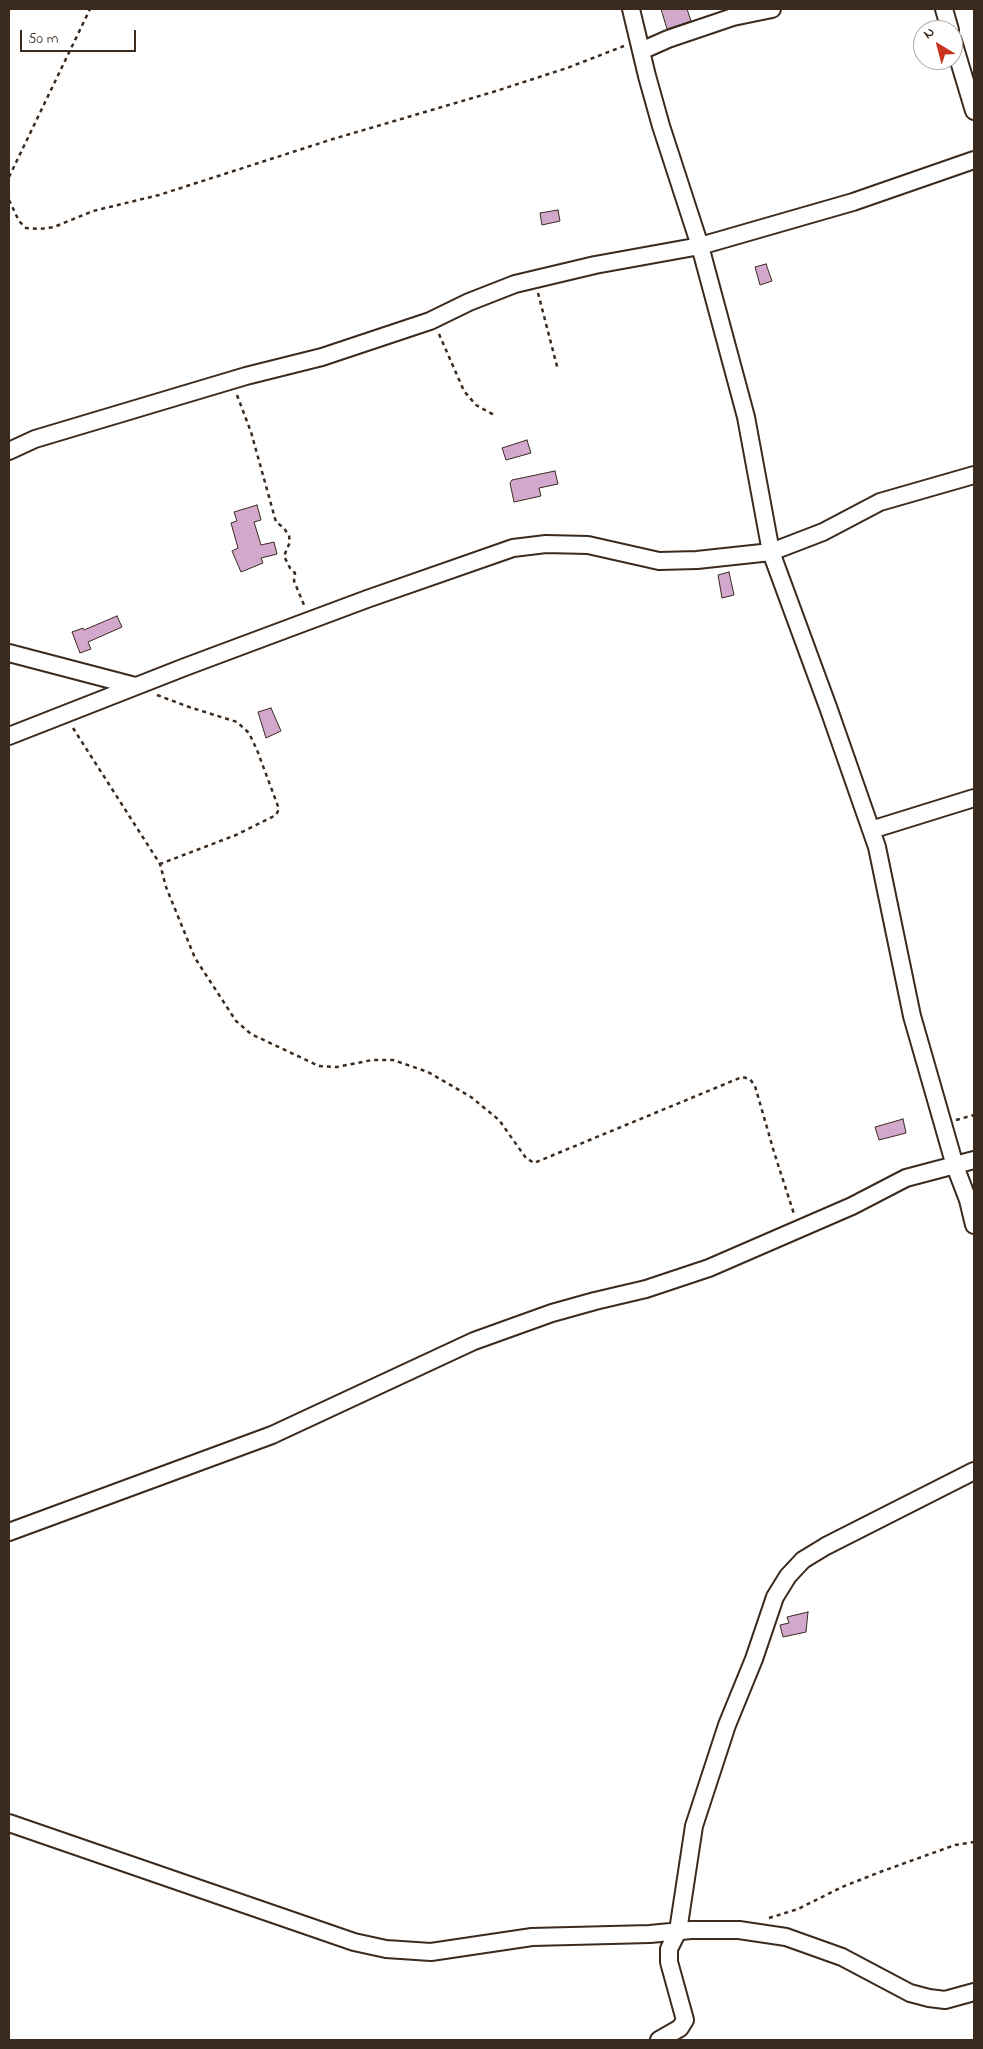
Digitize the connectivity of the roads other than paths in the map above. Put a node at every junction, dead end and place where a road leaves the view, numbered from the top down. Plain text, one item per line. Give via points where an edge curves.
1 (631, 9) edge
2 (772, 9) edge
3 (639, 46) junction
4 (962, 70) edge
5 (974, 111) edge
6 (974, 160) edge
7 (700, 246) junction
8 (9, 451) edge
9 (974, 475) edge
10 (771, 552) junction
11 (9, 653) edge
12 (135, 686) junction
13 (9, 736) edge
14 (974, 798) edge
15 (871, 830) junction
16 (974, 1160) edge
17 (955, 1166) junction
18 (974, 1225) edge
19 (974, 1471) edge
20 (9, 1532) edge
21 (9, 1823) edge
22 (678, 1931) junction
23 (974, 1992) edge
24 (659, 2040) edge

1 - 3 street
2 - 3 street via 733,17
3 - 7 street
4 - 5 street
6 - 7 street via 853,202
7 - 8 street via 541,277 492,292 430,321 322,357 35,439
7 - 10 street via 746,417
9 - 10 street via 880,502 823,532
10 - 12 street via 659,561 588,545 546,544 513,548
10 - 15 street
11 - 12 street
12 - 13 street
14 - 15 street
15 - 17 street via 912,1016
16 - 17 street
17 - 18 street
17 - 20 street via 906,1178 852,1206 709,1268 646,1289 552,1313 474,1341 272,1435
19 - 22 street via 826,1546 803,1560 788,1576 775,1597 704,1792 694,1826
21 - 22 street via 354,1942 386,1948 431,1952 532,1937
22 - 23 street via 739,1930 786,1936 842,1957 910,1992 929,1998 945,2000
22 - 24 street via 669,1949 669,1962 685,2020 680,2028

